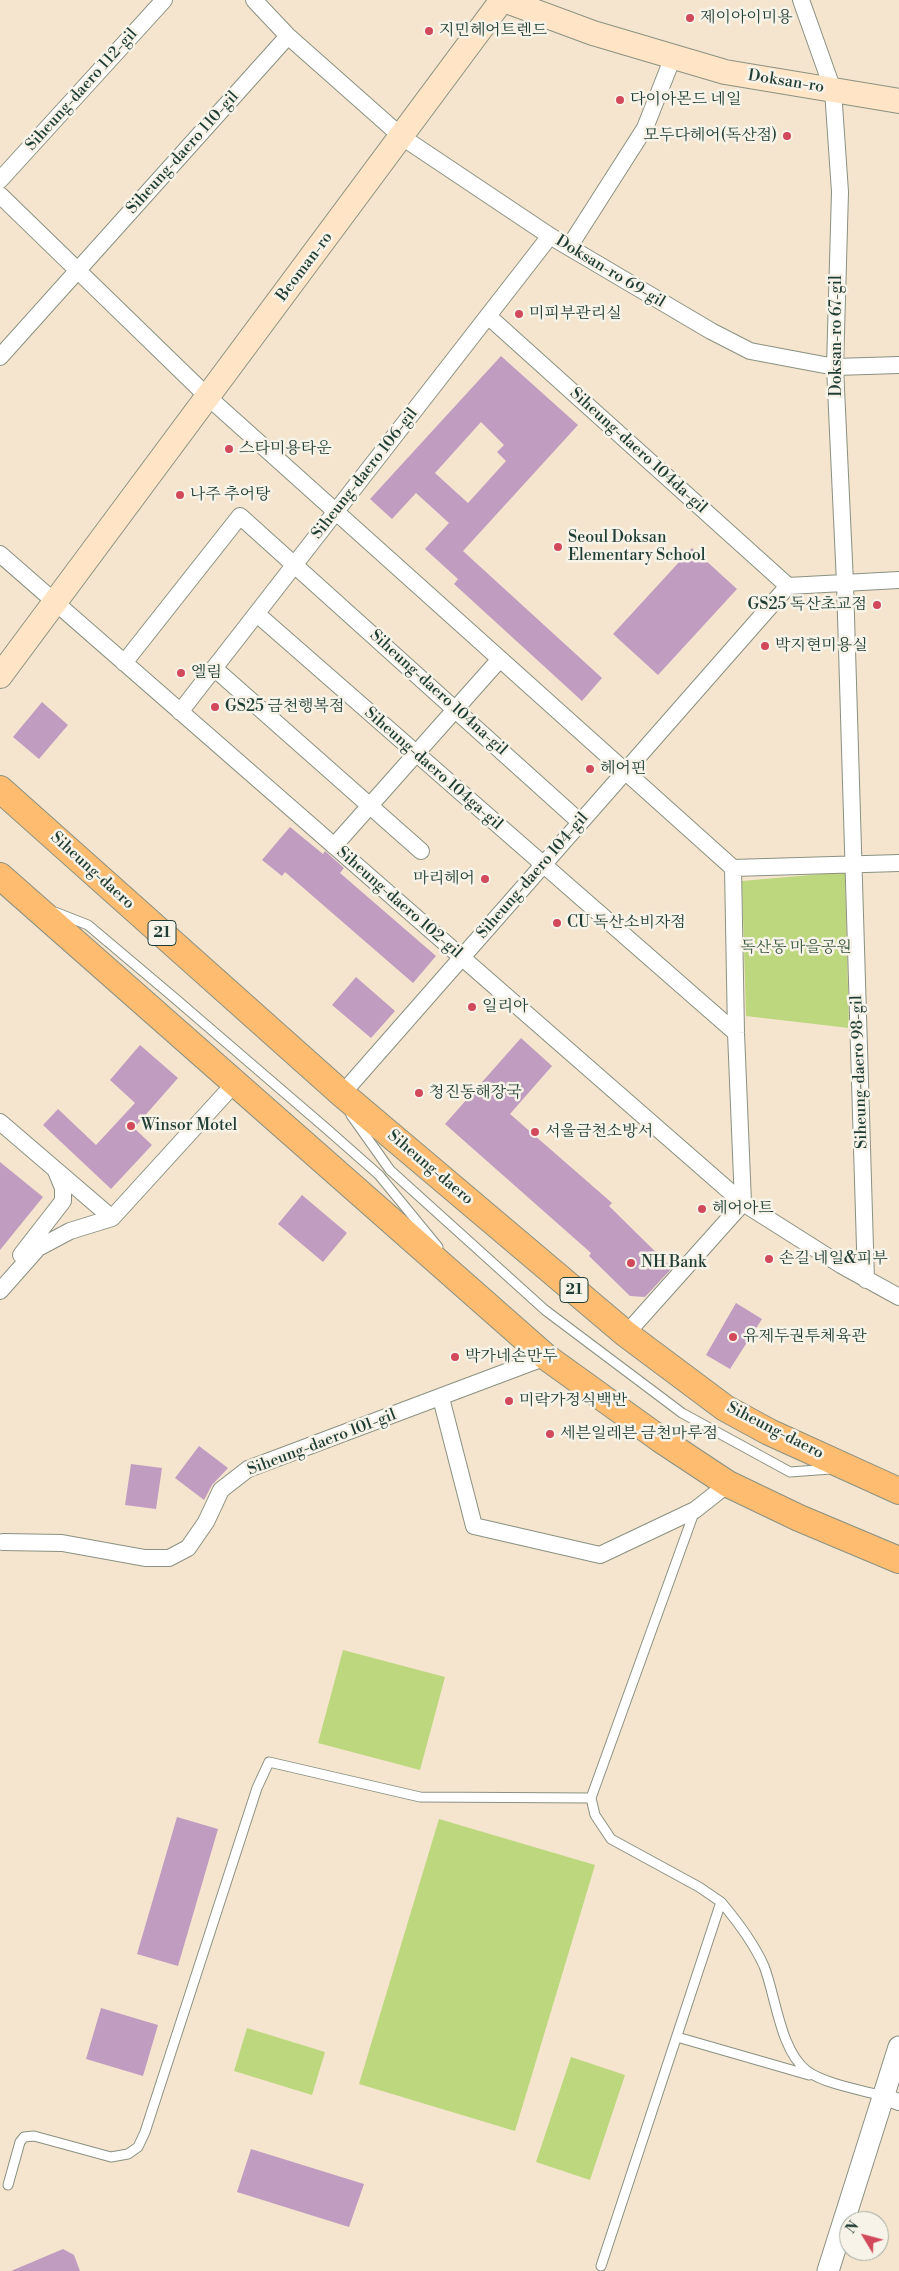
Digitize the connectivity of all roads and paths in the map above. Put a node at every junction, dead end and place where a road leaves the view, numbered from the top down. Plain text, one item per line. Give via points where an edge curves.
1 (164, 0) edge
2 (254, 0) edge
3 (503, 0) edge
4 (801, 0) edge
5 (288, 36) junction
6 (674, 57) junction
7 (833, 90) junction
8 (899, 101) edge
9 (402, 137) junction
10 (0, 180) edge
11 (0, 195) edge
12 (550, 236) junction
13 (569, 247) junction
14 (77, 270) junction
15 (488, 316) junction
16 (0, 357) edge
17 (899, 365) edge
18 (835, 367) junction
19 (208, 397) junction
20 (336, 512) junction
21 (0, 554) edge
22 (295, 565) junction
23 (899, 580) edge
24 (845, 583) junction
25 (788, 586) junction
26 (55, 602) junction
27 (257, 614) junction
28 (500, 659) junction
29 (124, 662) junction
30 (214, 668) junction
31 (0, 676) edge
32 (455, 709) junction
33 (180, 712) junction
34 (416, 754) junction
35 (625, 772) junction
36 (0, 789) edge
37 (370, 806) junction
38 (580, 822) junction
39 (334, 846) junction
40 (421, 851) dead end
41 (899, 863) edge
42 (854, 865) junction
43 (542, 866) junction
44 (733, 868) junction
45 (0, 876) edge
46 (29, 902) junction
47 (462, 958) junction
48 (736, 1033) junction
49 (235, 1082) junction
50 (333, 1085) junction
51 (0, 1122) edge
52 (56, 1170) junction
53 (743, 1203) junction
54 (112, 1218) junction
55 (12, 1275) junction
56 (866, 1280) junction
57 (467, 1287) junction
58 (0, 1291) edge
59 (899, 1297) edge
60 (626, 1334) junction
61 (546, 1357) junction
62 (441, 1398) junction
63 (849, 1467) junction
64 (728, 1484) junction
65 (899, 1491) edge
66 (695, 1510) junction
67 (1, 1546) edge
68 (899, 1560) edge
69 (591, 1798) junction
70 (722, 1902) junction
71 (677, 2037) junction
72 (899, 2047) edge
73 (816, 2077) junction
74 (891, 2099) edge
75 (8, 2184) dead end
76 (601, 2266) dead end
77 (828, 2271) edge

1 - 10 street, Siheung-daero 112-gil
2 - 5 street
3 - 6 main road, Doksan-ro via 593,33
3 - 9 main road, Beoman-ro
4 - 7 street, Doksan-ro 67-gil
5 - 9 street
5 - 14 street, Siheung-daero 110-gil
6 - 7 main road, Doksan-ro via 725,72
6 - 13 street via 645,128
7 - 8 main road, Doksan-ro
7 - 18 street, Doksan-ro 67-gil via 840,192
9 - 12 street, Doksan-ro 69-gil
9 - 19 main road, Beoman-ro
11 - 14 street
12 - 13 street, Doksan-ro 69-gil
12 - 15 street, Siheung-daero 106-gil
13 - 18 street, Doksan-ro 69-gil via 750,351
14 - 16 street, Siheung-daero 110-gil
14 - 19 street
15 - 20 street, Siheung-daero 106-gil
15 - 25 street, Siheung-daero 104da-gil
17 - 18 street, Doksan-ro 69-gil
18 - 24 street, Doksan-ro 67-gil
19 - 20 street
19 - 26 main road, Beoman-ro
20 - 22 street, Siheung-daero 106-gil
20 - 28 street
21 - 26 street
22 - 27 street, Siheung-daero 106-gil
22 - 29 street, Siheung-daero 104na-gil via 240,516
22 - 32 street, Siheung-daero 104na-gil
23 - 24 street
24 - 25 street
24 - 42 street, Siheung-daero 98-gil
25 - 35 street, Siheung-daero 104-gil
26 - 29 street, Siheung-daero 102-gil
26 - 31 main road, Beoman-ro
27 - 30 street, Siheung-daero 106-gil
27 - 34 street, Siheung-daero 104ga-gil
28 - 32 street
28 - 35 street
29 - 33 street, Siheung-daero 102-gil
30 - 33 street, Siheung-daero 106-gil
30 - 37 street
32 - 34 street
32 - 38 street, Siheung-daero 104na-gil
33 - 39 street, Siheung-daero 102-gil
34 - 37 street
34 - 43 street, Siheung-daero 104ga-gil
35 - 38 street, Siheung-daero 104-gil
35 - 44 street
36 - 50 main road, Siheung-daero / 21
37 - 39 street
37 - 40 street
38 - 43 street, Siheung-daero 104-gil
39 - 47 street, Siheung-daero 102-gil
41 - 42 street
42 - 44 street
42 - 56 street, Siheung-daero 98-gil
43 - 47 street, Siheung-daero 104-gil
43 - 48 street, Siheung-daero 104ga-gil
44 - 48 street
45 - 46 main road
46 - 49 main road
46 - 57 lane via 88,925 379,1175
47 - 50 street, Siheung-daero 104-gil
47 - 53 street, Siheung-daero 102-gil
48 - 53 street
49 - 54 street
49 - 57 main road
50 - 60 main road, Siheung-daero / 21
50 - 63 lane via 390,1170 545,1310 682,1413 790,1472
51 - 52 street
52 - 54 street
52 - 55 street via 63,1188 63,1201 23,1250
53 - 56 street, Siheung-daero 102-gil
53 - 60 street
54 - 55 street via 70,1232 38,1248
55 - 58 street
56 - 59 street, Siheung-daero 102-gil
57 - 61 main road
60 - 63 main road, Siheung-daero / 21 via 725,1408 769,1432
61 - 62 street, Siheung-daero 101-gil
61 - 64 main road
62 - 66 street via 474,1526 600,1555
62 - 67 street, Siheung-daero 101-gil via 248,1469 221,1490 206,1522 188,1548 169,1558 145,1558 62,1543
63 - 65 main road, Siheung-daero / 21
64 - 66 street
64 - 68 main road
66 - 69 lane
69 - 70 lane via 595,1815 611,1839
69 - 75 lane via 420,1797 269,1762 257,1788 146,2132 138,2147 128,2154 111,2158 34,2136 24,2137
70 - 71 lane
70 - 73 lane via 764,1966 795,2059
71 - 73 lane
71 - 76 lane
72 - 74 street
73 - 74 lane
74 - 77 street

